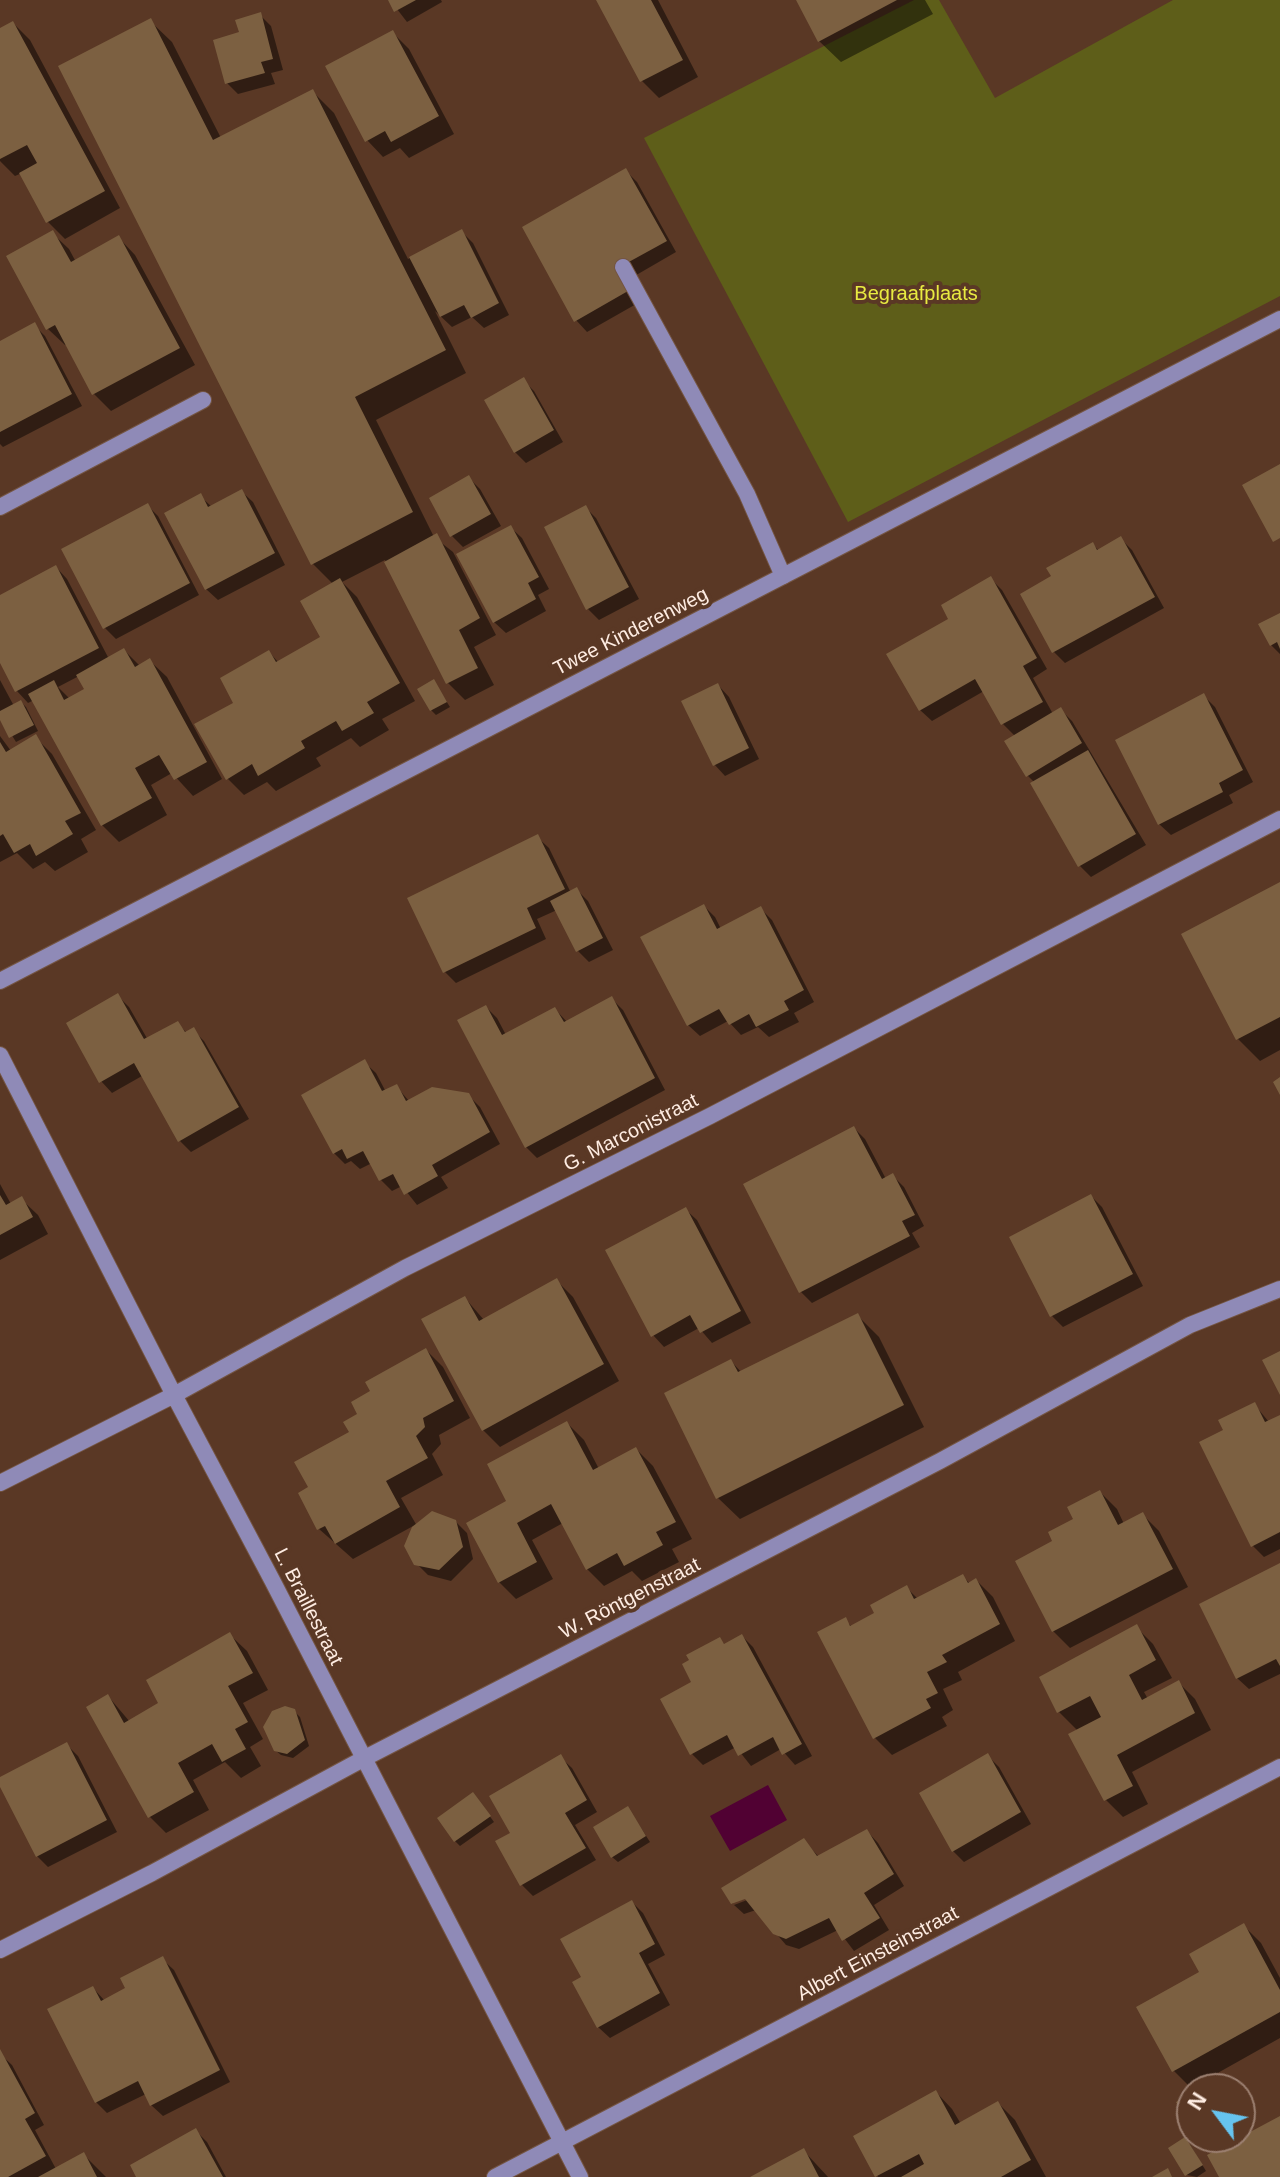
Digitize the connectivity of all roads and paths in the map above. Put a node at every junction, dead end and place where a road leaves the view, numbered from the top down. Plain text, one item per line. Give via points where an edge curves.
1 (623, 267) dead end
2 (1280, 319) edge
3 (203, 400) dead end
4 (0, 507) edge
5 (783, 576) junction
6 (1280, 819) edge
7 (0, 981) edge
8 (0, 1055) edge
9 (1280, 1289) edge
10 (174, 1395) junction
11 (0, 1483) edge
12 (363, 1759) junction
13 (1280, 1767) edge
14 (0, 1950) edge
15 (563, 2141) junction
16 (495, 2177) edge
17 (580, 2177) edge

1 - 5 street via 747,494
2 - 5 street, Twee Kinderenweg
3 - 4 street
5 - 7 street, Twee Kinderenweg
6 - 10 street, G. Marconistraat via 710,1116 405,1268
8 - 10 street, L. Braillestraat
9 - 12 street, W. Röntgenstraat via 1190,1325 940,1461
10 - 11 street, G. Marconistraat
10 - 12 street, L. Braillestraat
12 - 14 street, W. Röntgenstraat
12 - 15 street, L. Braillestraat
13 - 15 street, Albert Einsteinstraat
15 - 16 street, Albert Einsteinstraat
15 - 17 street, L. Braillestraat

